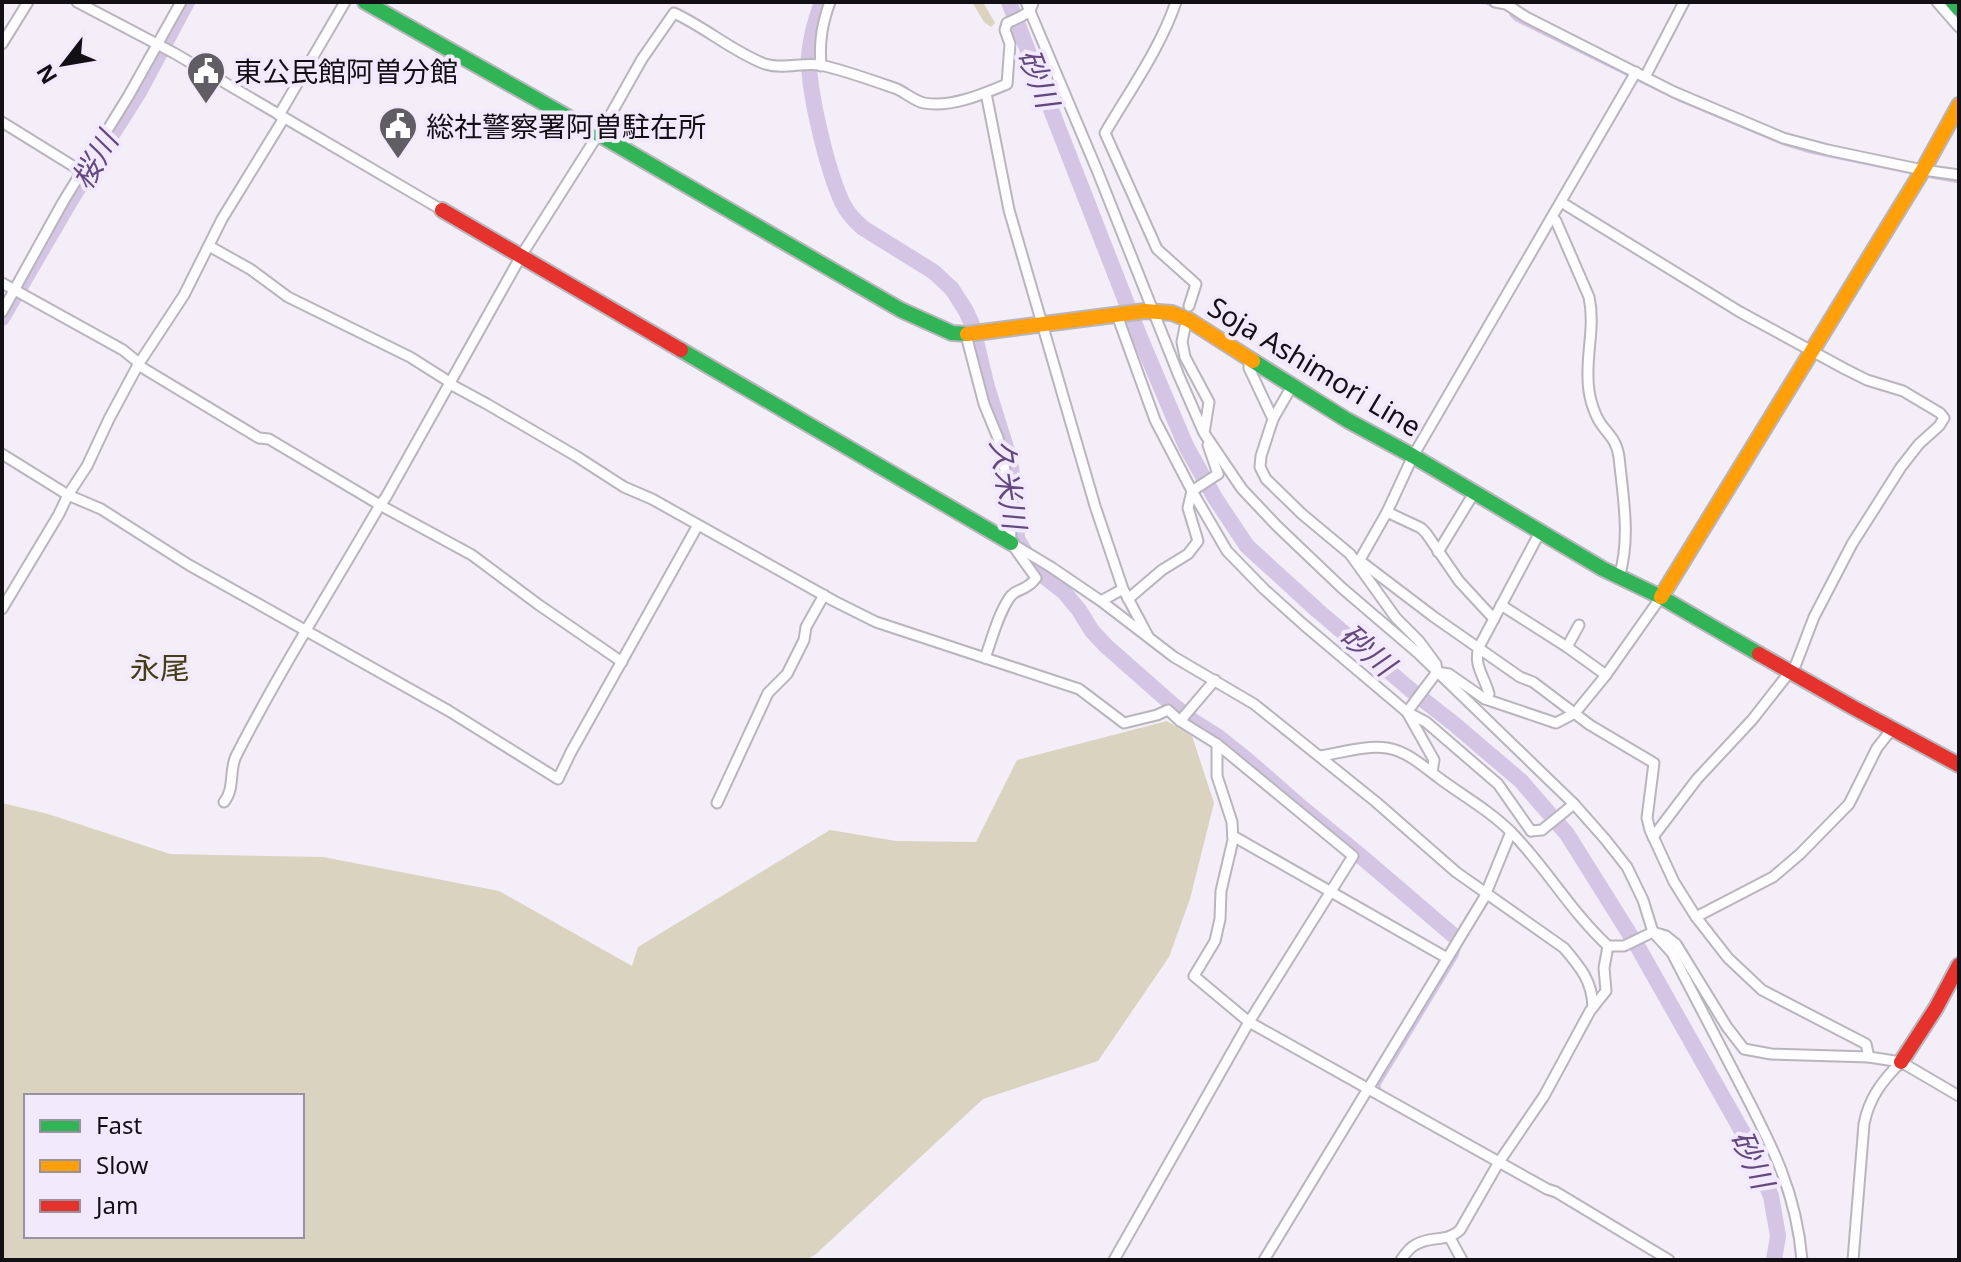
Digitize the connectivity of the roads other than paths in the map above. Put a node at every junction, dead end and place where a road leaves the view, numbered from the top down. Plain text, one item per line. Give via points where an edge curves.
1 (28, 2) edge
2 (77, 2) edge
3 (181, 2) edge
4 (345, 2) edge
5 (365, 2) edge
6 (830, 2) edge
7 (1176, 2) edge
8 (1495, 2) edge
9 (1684, 2) edge
10 (1937, 2) edge
11 (1953, 2) edge
12 (1507, 3) edge
13 (1028, 8) edge
14 (1959, 9) edge
15 (1959, 27) edge
16 (2, 44) edge
17 (160, 47) junction
18 (819, 65) junction
19 (1640, 74) junction
20 (986, 93) junction
21 (1959, 105) edge
22 (281, 116) junction
23 (2, 122) edge
24 (598, 134) junction
25 (1923, 170) junction
26 (81, 171) junction
27 (1959, 175) edge
28 (1561, 202) junction
29 (442, 210) joint
30 (1552, 217) junction
31 (209, 246) junction
32 (521, 256) junction
33 (2, 283) edge
34 (16, 292) junction
35 (1189, 306) dead end
36 (2, 312) edge
37 (1149, 312) junction
38 (1120, 315) junction
39 (1043, 325) junction
40 (1185, 327) dead end
41 (971, 334) junction
42 (1813, 350) junction
43 (1249, 359) junction
44 (138, 364) junction
45 (450, 384) junction
46 (1292, 386) junction
47 (1273, 419) junction
48 (1204, 433) junction
49 (2, 454) edge
50 (1413, 456) junction
51 (1218, 474) junction
52 (1237, 481) junction
53 (1192, 491) junction
54 (1474, 493) junction
55 (68, 495) junction
56 (380, 505) junction
57 (1387, 512) junction
58 (698, 525) junction
59 (1540, 532) junction
60 (1015, 545) junction
61 (1438, 552) junction
62 (1359, 561) junction
63 (1619, 577) junction
64 (1123, 589) junction
65 (824, 595) junction
66 (1661, 597) junction
67 (1128, 599) junction
68 (1101, 601) junction
69 (1501, 605) junction
70 (2, 609) edge
71 (1494, 619) junction
72 (1579, 625) dead end
73 (307, 630) junction
74 (1150, 640) junction
75 (1479, 647) junction
76 (1567, 647) junction
77 (985, 658) junction
78 (622, 662) junction
79 (1437, 672) junction
80 (1790, 672) junction
81 (1606, 675) junction
82 (1215, 680) junction
83 (1485, 699) junction
84 (1407, 712) junction
85 (1575, 713) junction
86 (1184, 717) junction
87 (1892, 729) junction
88 (1217, 744) junction
89 (1320, 756) junction
90 (1959, 765) edge
91 (1432, 772) junction
92 (224, 802) dead end
93 (717, 803) dead end
94 (1574, 804) junction
95 (1500, 823) junction
96 (1531, 831) junction
97 (1511, 832) junction
98 (1233, 836) junction
99 (1653, 837) junction
100 (1331, 892) junction
101 (1485, 893) junction
102 (1696, 917) junction
103 (1650, 933) junction
104 (1608, 946) junction
105 (1447, 958) junction
106 (1959, 965) edge
107 (1593, 1007) junction
108 (1249, 1022) junction
109 (1869, 1057) junction
110 (1901, 1062) junction
111 (1369, 1090) junction
112 (1959, 1096) edge
113 (1500, 1160) junction
114 (1450, 1238) junction
115 (1114, 1260) edge
116 (1264, 1260) edge
117 (1401, 1260) edge
118 (1462, 1260) edge
119 (1669, 1260) edge
120 (1802, 1260) edge
121 (1853, 1260) edge

1 - 16 street
2 - 17 street
3 - 17 street
4 - 22 street
5 - 24 main road, Soja Ashimori Line
6 - 18 street
7 - 35 street via 1105,133 1157,249 1196,284
8 - 12 street
9 - 19 street
10 - 15 street
11 - 14 main road
12 - 19 street
13 - 20 street via 1005,30 1010,44 1007,84
13 - 37 street via 1097,170
17 - 22 street
17 - 26 street
18 - 20 street via 921,103 948,103
18 - 24 street via 765,63 674,13
19 - 25 street via 1783,138
19 - 28 street
20 - 39 street via 1009,210
21 - 25 main road
22 - 29 street
22 - 31 street
23 - 26 street
24 - 32 street
24 - 41 main road, Soja Ashimori Line via 901,310 936,327
25 - 27 street
25 - 42 main road
26 - 34 street
28 - 30 street
28 - 42 street via 1740,312
29 - 32 main road
30 - 50 street
30 - 63 street via 1589,297 1589,391 1596,416 1618,446 1626,543
31 - 44 street
31 - 45 street via 288,297 410,357
32 - 45 street
32 - 60 main road
33 - 34 street
34 - 36 street
34 - 44 street via 123,350
37 - 38 main road, Soja Ashimori Line
37 - 43 main road, Soja Ashimori Line via 1189,320
37 - 48 street
38 - 39 main road, Soja Ashimori Line
38 - 53 street via 1155,420
39 - 41 main road, Soja Ashimori Line
39 - 64 street
40 - 48 street via 1185,357 1209,402
41 - 60 street via 984,404 1005,470
42 - 66 main road
42 - 80 street via 1867,380 1903,391 1944,418 1901,467 1852,544
43 - 46 main road, Soja Ashimori Line
43 - 47 street
44 - 55 street
44 - 56 street
45 - 56 street
45 - 58 street
46 - 47 street
46 - 50 main road, Soja Ashimori Line
47 - 62 street via 1261,456 1266,479
48 - 51 street
48 - 52 street
49 - 55 street
50 - 54 main road, Soja Ashimori Line
50 - 57 street
51 - 52 street
51 - 53 street
52 - 79 street via 1299,547
53 - 67 street via 1188,508 1198,541
53 - 84 street via 1236,561
54 - 59 main road, Soja Ashimori Line
54 - 61 street
55 - 70 street
55 - 73 street via 101,509
56 - 73 street
56 - 78 street via 472,555
57 - 61 street via 1421,528
57 - 62 street
58 - 65 street
58 - 78 street
59 - 63 main road, Soja Ashimori Line
59 - 69 street
60 - 68 street
60 - 77 street via 1036,578 1010,597
61 - 71 street
62 - 75 street
62 - 79 street
63 - 66 main road, Soja Ashimori Line
64 - 67 street
64 - 68 street
65 - 77 street via 876,622
65 - 93 street via 787,674 768,693
66 - 80 main road, Soja Ashimori Line
66 - 81 street
67 - 74 street
68 - 74 street
69 - 71 street
69 - 76 street
71 - 75 street
72 - 76 street
73 - 78 street via 558,779
73 - 92 street via 234,760
74 - 82 street
75 - 83 street via 1478,668 1489,694
75 - 85 street
76 - 81 street
77 - 86 street via 1079,689 1124,723 1168,710
79 - 83 street via 1449,674
79 - 84 street
79 - 94 street
80 - 87 main road, Soja Ashimori Line
80 - 99 street
81 - 85 street
82 - 86 street
82 - 89 street
83 - 85 street via 1556,723
84 - 91 street via 1434,760
84 - 96 street via 1498,784
85 - 99 street via 1654,763 1647,818
86 - 88 street
87 - 90 main road, Soja Ashimori Line
87 - 102 street via 1849,804 1800,854 1773,877
88 - 98 street via 1217,776
88 - 100 street via 1353,856
89 - 91 street via 1390,748
89 - 101 street
91 - 95 street
94 - 96 street via 1542,830
94 - 103 street via 1627,867 1643,900
95 - 96 street via 1515,814
95 - 97 street
97 - 101 street
97 - 104 street
98 - 100 street
98 - 108 street via 1215,941 1194,976
99 - 102 street
100 - 105 street
100 - 108 street
101 - 105 street
101 - 107 street via 1564,948 1592,989
102 - 109 street via 1762,990 1866,1044
103 - 104 street via 1624,946
103 - 109 street via 1676,944 1744,1049
103 - 120 street via 1672,953 1773,1148 1791,1194
104 - 107 street via 1606,991
105 - 111 street
106 - 110 main road
107 - 113 street via 1544,1096
108 - 111 street
108 - 115 street
109 - 110 street
110 - 112 street
110 - 121 street via 1867,1109
111 - 113 street
111 - 116 street
113 - 114 street via 1460,1230
113 - 119 street
114 - 117 street via 1416,1244
114 - 118 street

